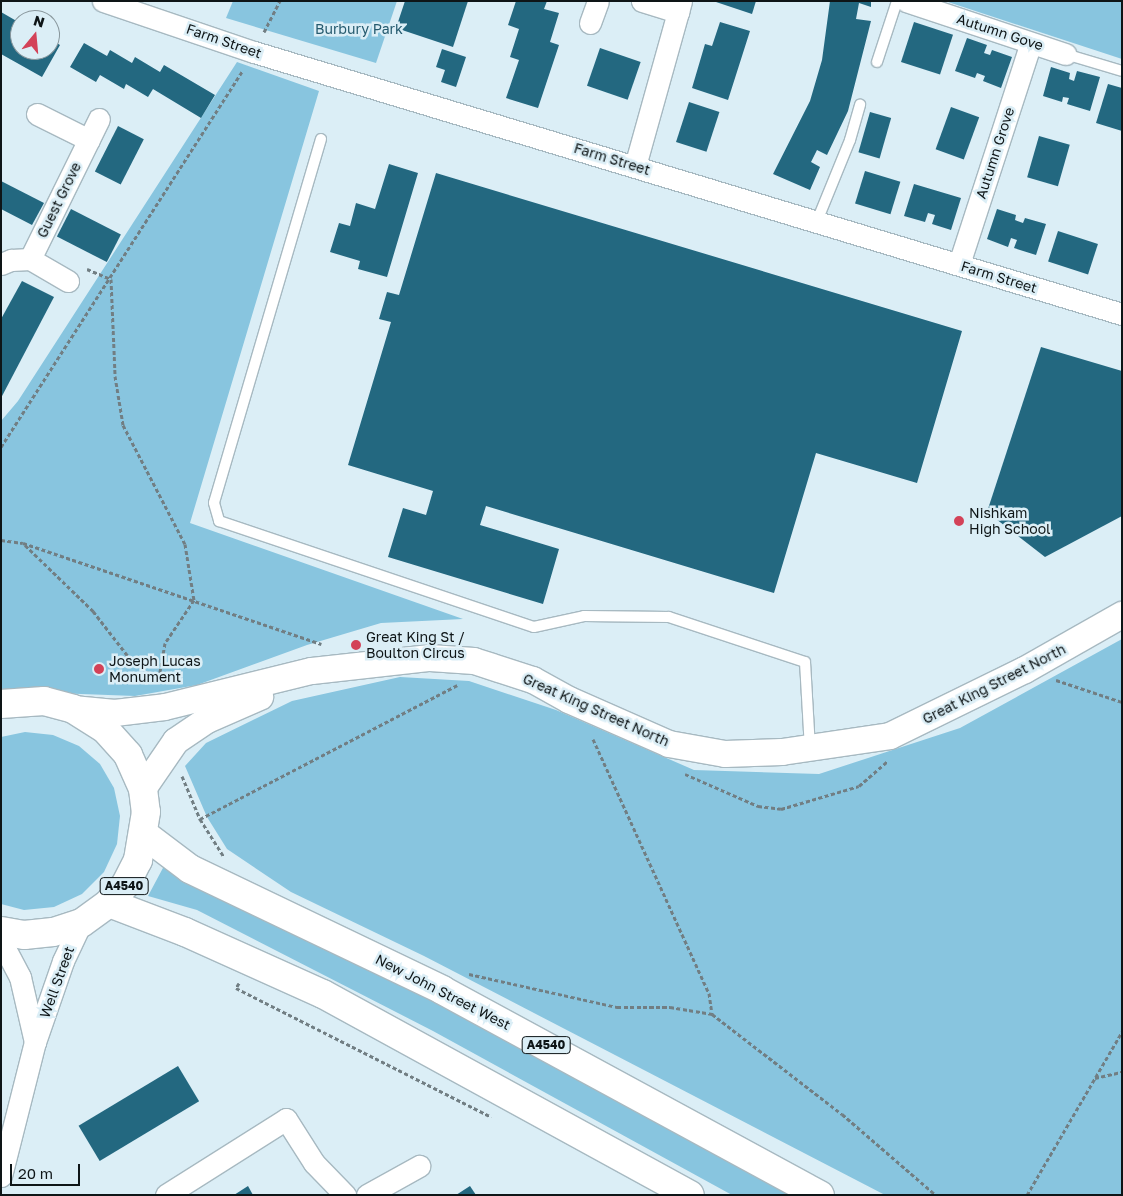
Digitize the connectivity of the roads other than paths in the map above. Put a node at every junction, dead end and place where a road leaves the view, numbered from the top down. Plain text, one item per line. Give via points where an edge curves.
1 (103, 1) edge
2 (598, 1) edge
3 (642, 1) edge
4 (897, 1) edge
5 (906, 1) edge
6 (132, 5) edge
7 (679, 7) edge
8 (590, 23) dead end
9 (1031, 43) junction
10 (1065, 54) joint
11 (877, 62) dead end
12 (1122, 71) edge
13 (860, 104) dead end
14 (37, 114) dead end
15 (99, 119) dead end
16 (322, 139) dead end
17 (89, 140) junction
18 (635, 166) junction
19 (817, 221) junction
20 (30, 259) junction
21 (1, 264) edge
22 (958, 264) junction
23 (68, 282) dead end
24 (1122, 314) edge
25 (1122, 615) edge
26 (312, 671) junction
27 (1, 704) edge
28 (73, 709) junction
29 (810, 748) junction
30 (143, 789) junction
31 (145, 835) junction
32 (109, 903) junction
33 (81, 923) junction
34 (1, 931) edge
35 (1, 941) edge
36 (36, 1042) junction
37 (418, 1166) dead end
38 (1, 1176) edge
39 (166, 1195) edge
40 (346, 1195) edge
41 (366, 1195) edge
42 (690, 1195) edge
43 (820, 1195) edge

1 - 6 street, Farm Street
2 - 8 street
3 - 7 street
4 - 11 lane
5 - 9 street, Autumn Gove
6 - 18 street, Farm Street via 254,52
7 - 18 street
9 - 10 street, Autumn Gove
9 - 22 street, Autumn Grove
10 - 12 lane
13 - 19 lane via 850,140
14 - 17 street
15 - 17 street, Guest Grove
16 - 29 lane via 214,503 219,521 534,627 584,616 669,617 806,662
17 - 20 street, Guest Grove
18 - 19 street, Farm Street
19 - 22 street, Farm Street
20 - 21 street
20 - 23 street
22 - 24 street, Farm Street
25 - 29 street, Great King Street North via 1025,670 890,736
26 - 28 street, Great King Street North via 165,707 115,713
26 - 29 street, Great King Street North via 430,658 474,661 534,680 569,700 669,744 725,754
26 - 30 street, Great King Street North via 207,720 176,741
27 - 28 highway, A4540 via 44,701
28 - 30 highway, A4540 via 104,728 122,748
30 - 31 highway, A4540
31 - 32 highway, A4540 via 138,860 126,884
31 - 43 highway, New John Street West / A4540 via 190,869 442,990
32 - 33 highway, A4540
32 - 42 highway, A4540 via 185,932 324,994
33 - 34 highway, A4540 via 53,932 24,935
33 - 36 street, Well Street via 63,961
35 - 36 street, Well Street via 20,977
36 - 38 street, Well Street
37 - 41 street
39 - 40 street via 286,1119 314,1164

